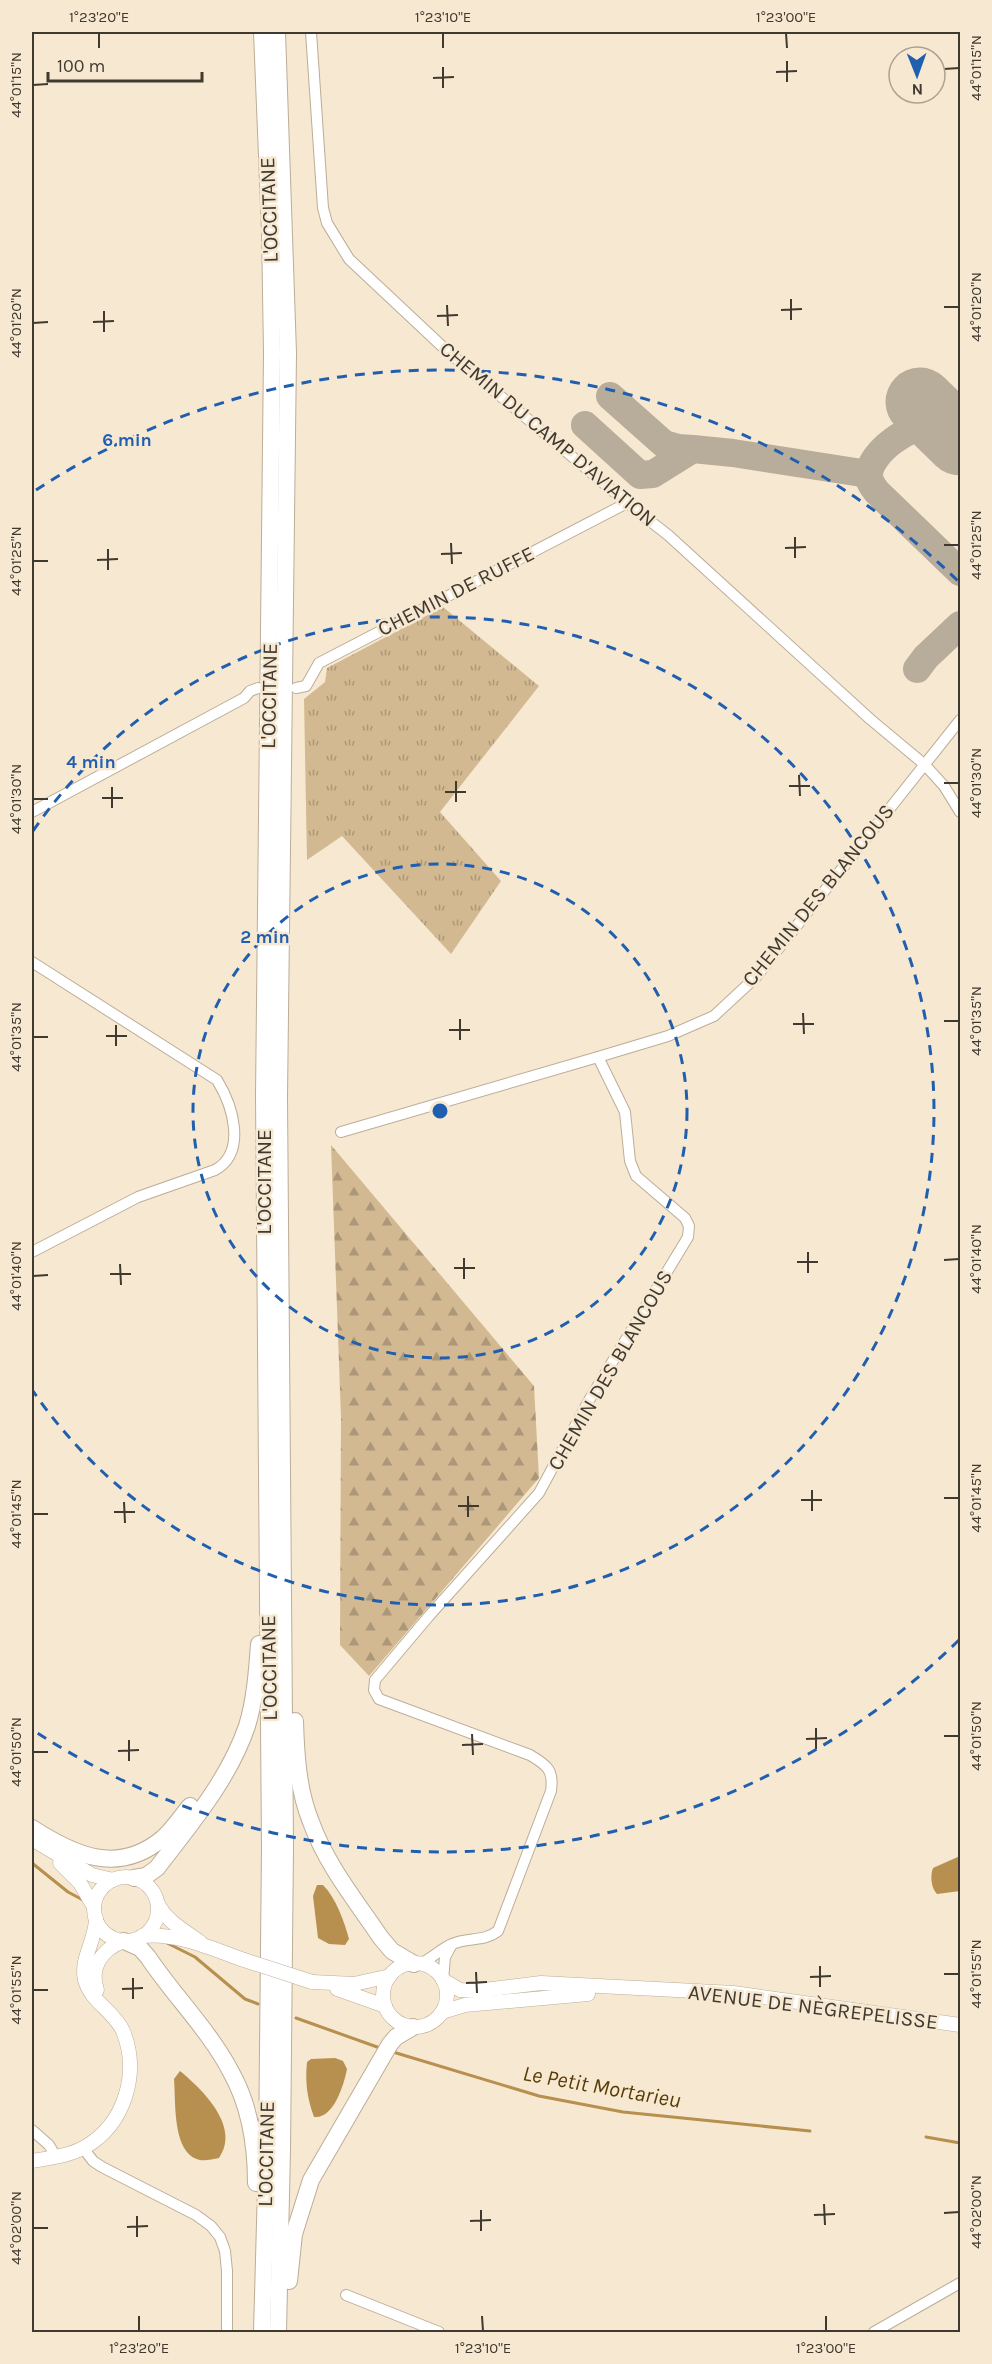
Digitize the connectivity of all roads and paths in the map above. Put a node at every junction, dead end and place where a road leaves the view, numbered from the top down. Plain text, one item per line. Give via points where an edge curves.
1 (262, 32) edge
2 (278, 32) edge
3 (311, 32) edge
4 (627, 503) junction
5 (258, 688) dead end
6 (296, 688) dead end
7 (960, 720) edge
8 (924, 764) junction
9 (32, 812) edge
10 (960, 812) edge
11 (32, 962) edge
12 (598, 1057) junction
13 (341, 1132) dead end
14 (32, 1252) edge
15 (266, 1478) junction
16 (283, 1514) junction
17 (253, 1700) junction
18 (32, 1828) edge
19 (35, 1842) edge
20 (134, 1878) junction
21 (112, 1880) junction
22 (158, 1904) junction
23 (95, 1913) junction
24 (142, 1936) junction
25 (123, 1941) junction
26 (453, 1944) junction
27 (206, 1946) junction
28 (416, 1964) junction
29 (390, 1976) junction
30 (443, 1980) junction
31 (312, 1982) junction
32 (628, 1989) junction
33 (104, 2006) junction
34 (385, 2006) junction
35 (442, 2012) junction
36 (960, 2025) edge
37 (413, 2027) junction
38 (32, 2130) edge
39 (83, 2148) junction
40 (56, 2157) junction
41 (32, 2161) edge
42 (960, 2283) edge
43 (346, 2295) dead end
44 (227, 2332) edge
45 (262, 2332) edge
46 (278, 2332) edge
47 (286, 2332) edge
48 (439, 2332) edge
49 (874, 2332) edge

1 - 15 highway, L'OCCITANE via 272,353 264,1096
2 - 16 highway, L'OCCITANE via 288,352 279,1096
3 - 4 street, CHEMIN DU CAMP D'AVIATION via 323,208 344,252 446,350
4 - 6 street, CHEMIN DE RUFFE via 319,663 306,686
4 - 8 street, CHEMIN DU CAMP D'AVIATION via 668,535
5 - 9 street
7 - 8 street, CHEMIN DES BLANCOUS
8 - 10 street, CHEMIN DU CAMP D'AVIATION
8 - 12 street, CHEMIN DES BLANCOUS via 756,977 714,1016 668,1036
11 - 14 street via 217,1080 232,1112 234,1144 223,1166 138,1197
12 - 13 street
12 - 26 street, CHEMIN DES BLANCOUS via 625,1112 630,1161 636,1176 685,1218 688,1237 588,1402 539,1493 429,1616 374,1686 379,1699 530,1755 547,1765 552,1774 551,1791 498,1931 489,1938
15 - 17 highway
15 - 45 highway, L'OCCITANE via 270,1847
16 - 28 highway via 297,1758 305,1805 328,1856 381,1938 392,1952
16 - 46 highway, L'OCCITANE via 285,1858
17 - 18 highway via 215,1773 163,1838 144,1850 121,1857 90,1858
17 - 20 highway via 235,1753 212,1795 157,1868
19 - 21 main road via 92,1875
19 - 23 main road via 80,1883
20 - 21 main road
20 - 22 main road via 150,1887
21 - 23 main road via 97,1896
22 - 24 main road via 155,1922
22 - 27 main road via 174,1923
23 - 25 main road via 106,1934
23 - 33 main road via 94,1934 83,1969 92,1997
24 - 25 main road
24 - 27 main road via 159,1935
25 - 33 main road via 106,1950 94,1968 94,1982
25 - 45 highway via 140,1948 148,1957 231,2071 246,2107 255,2153
26 - 28 street, CHEMIN DES BLANCOUS
26 - 30 street via 445,1957
27 - 31 main road, bridge
28 - 29 main road via 396,1969
28 - 30 main road via 437,1972
29 - 31 main road via 354,1984
29 - 34 main road via 383,1996
30 - 32 main road, AVENUE DE NÈGREPELISSE via 454,1988 476,1991 541,1983
30 - 35 main road via 447,1996
31 - 34 main road
32 - 35 main road, AVENUE DE NÈGREPELISSE via 465,2005
32 - 36 main road, AVENUE DE NÈGREPELISSE via 734,1993
33 - 39 main road via 122,2029 129,2051 128,2092 98,2138
34 - 37 main road via 396,2021
35 - 37 main road via 429,2024
37 - 47 highway via 390,2044 311,2180 294,2234
38 - 40 street
39 - 40 main road
39 - 44 street via 102,2167 196,2215 220,2237 227,2271
40 - 41 main road
42 - 49 street
43 - 48 street

